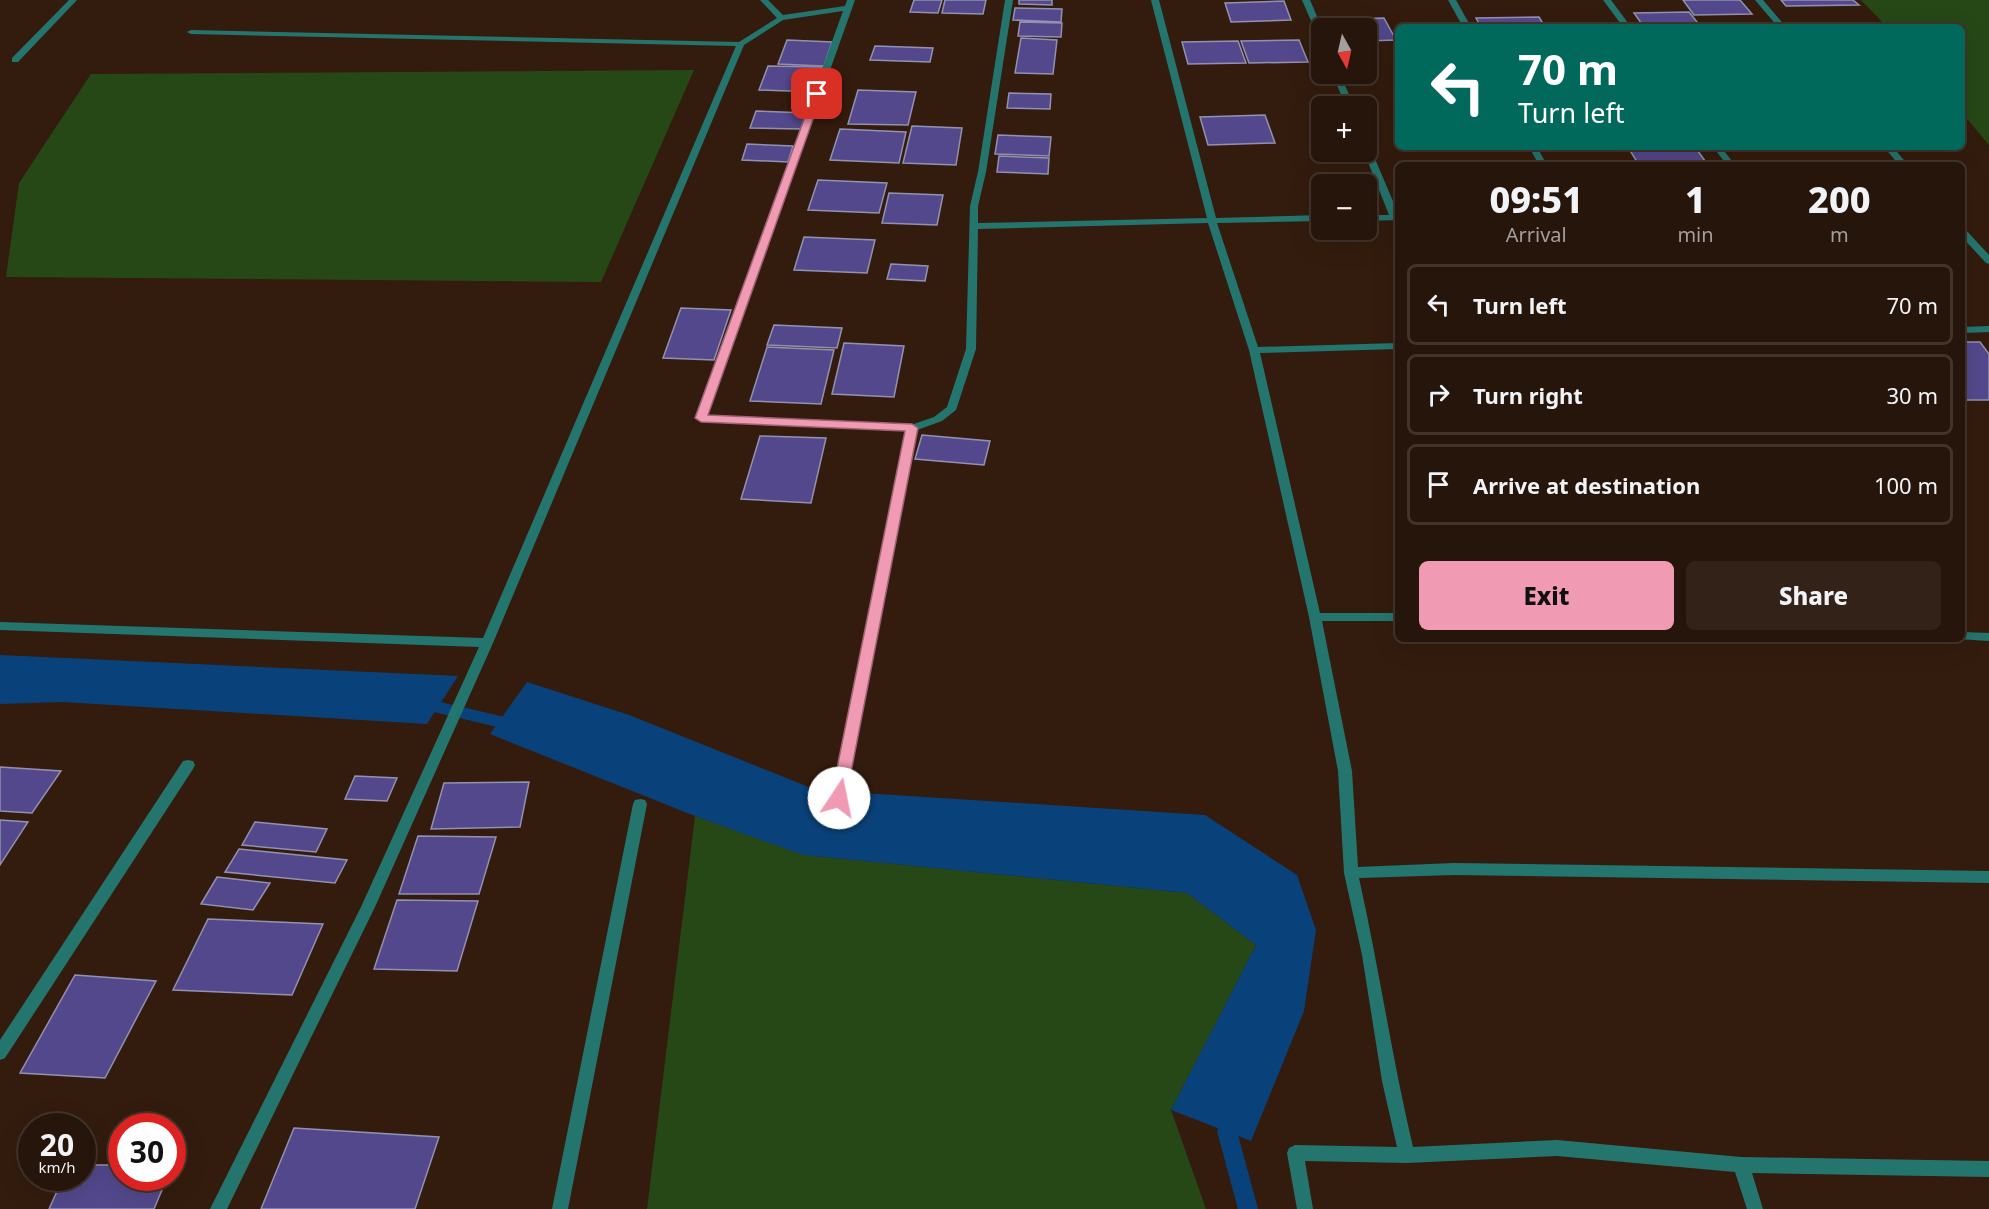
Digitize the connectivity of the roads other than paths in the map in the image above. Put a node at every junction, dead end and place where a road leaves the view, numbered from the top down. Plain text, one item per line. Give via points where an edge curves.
1 (73, 0) edge
2 (764, 0) edge
3 (1009, 0) edge
4 (1155, 0) edge
5 (1306, 0) edge
6 (1452, 0) edge
7 (1607, 0) edge
8 (1759, 0) edge
9 (849, 4) edge
10 (781, 18) junction
11 (1314, 18) edge
12 (1465, 24) edge
13 (1625, 24) edge
14 (1779, 24) edge
15 (191, 32) dead end
16 (741, 44) junction
17 (15, 60) dead end
18 (1719, 150) edge
19 (1891, 150) edge
20 (1373, 162) edge
21 (1729, 162) edge
22 (1901, 162) edge
23 (1395, 212) edge
24 (1395, 217) edge
25 (1311, 218) edge
26 (1377, 218) edge
27 (1212, 221) junction
28 (974, 226) junction
29 (1965, 234) edge
30 (1989, 261) edge
31 (1965, 330) edge
32 (1989, 330) edge
33 (1395, 346) edge
34 (1254, 350) junction
35 (912, 428) junction
36 (1315, 617) junction
37 (1395, 617) edge
38 (0, 626) edge
39 (1965, 636) edge
40 (1989, 637) edge
41 (487, 643) junction
42 (188, 765) dead end
43 (839, 798) dead end
44 (640, 804) dead end
45 (1351, 873) junction
46 (1989, 877) edge
47 (0, 1053) edge
48 (1407, 1155) junction
49 (1741, 1165) junction
50 (1989, 1169) edge
51 (218, 1209) edge
52 (560, 1209) edge
53 (1305, 1209) edge
54 (1755, 1209) edge

1 - 17 street
2 - 10 street
3 - 28 street via 974,206
4 - 27 street
5 - 11 street
6 - 12 street
7 - 13 street
8 - 14 street
9 - 10 street
9 - 35 street via 701,418
10 - 16 street
15 - 16 street
16 - 41 street
18 - 21 street
19 - 22 street
20 - 23 street
24 - 26 street
25 - 27 street
27 - 28 street
27 - 34 street
28 - 35 street via 971,349 952,408 938,419
29 - 30 street
31 - 32 street
33 - 34 street
34 - 36 street
35 - 43 street
36 - 37 street
36 - 45 street via 1345,771
38 - 41 street
39 - 40 street
41 - 51 street via 368,906
42 - 47 street
44 - 52 street
45 - 46 street via 1454,869
45 - 48 street
48 - 49 street via 1557,1148
48 - 53 street via 1295,1153
49 - 50 street
49 - 54 street

